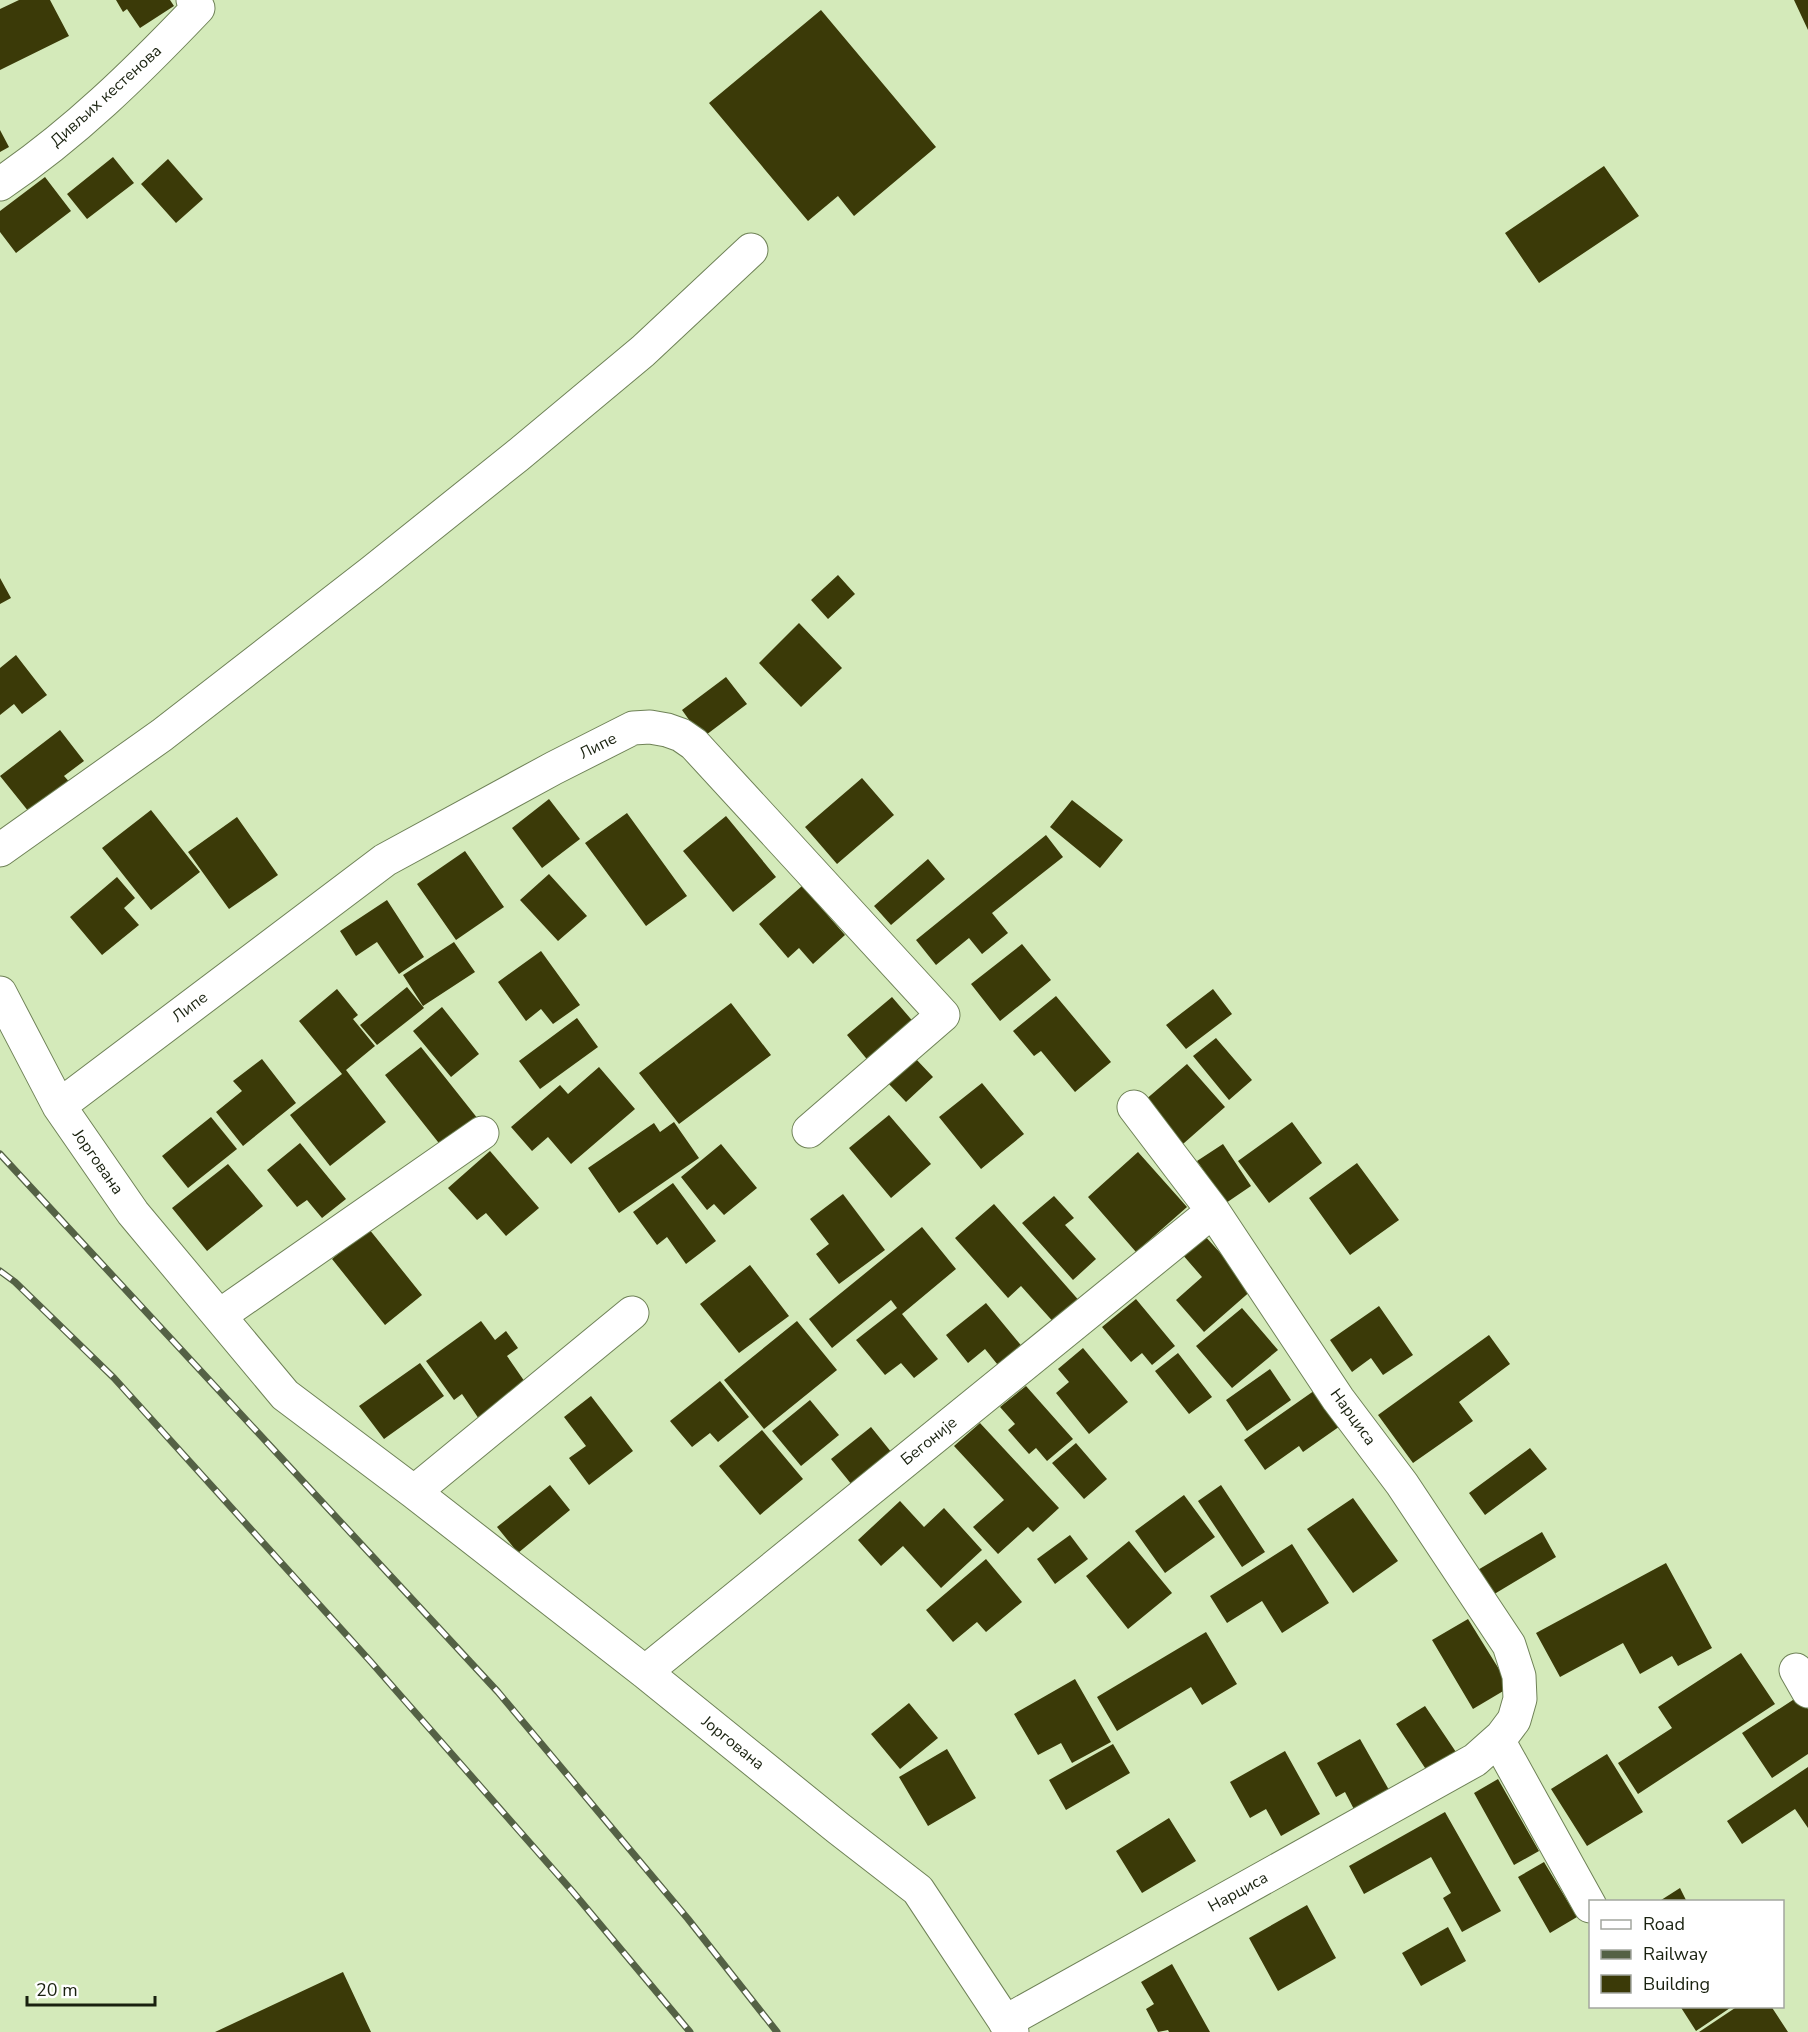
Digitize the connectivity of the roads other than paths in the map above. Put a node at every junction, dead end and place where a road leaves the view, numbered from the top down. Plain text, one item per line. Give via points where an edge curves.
1 (193, 0) edge
2 (0, 184) edge
3 (751, 250) dead end
4 (0, 850) edge
5 (0, 993) edge
6 (59, 1106) junction
7 (1134, 1107) dead end
8 (809, 1131) dead end
9 (482, 1133) dead end
10 (1213, 1211) junction
11 (632, 1313) dead end
12 (219, 1316) junction
13 (414, 1492) junction
14 (645, 1672) junction
15 (1498, 1740) junction
16 (1589, 1904) edge
17 (1008, 2027) edge

1 - 2 street, Дивљих кестенова via 198,8 138,71 74,128
3 - 4 street via 643,351 435,522 162,735
5 - 6 street, Јоргована
6 - 8 street, Липе via 385,860 633,728 651,727 681,735 694,744 943,1015
6 - 12 street, Јоргована via 133,1213
7 - 10 street, Нарциса
9 - 12 street
10 - 14 street, Бегоније
10 - 15 street, Нарциса via 1509,1645 1520,1676 1520,1699 1514,1720
11 - 13 street
12 - 13 street, Јоргована via 285,1395
13 - 14 street, Јоргована
14 - 17 street, Јоргована via 918,1890
15 - 16 street
15 - 17 street, Нарциса via 1475,1760

